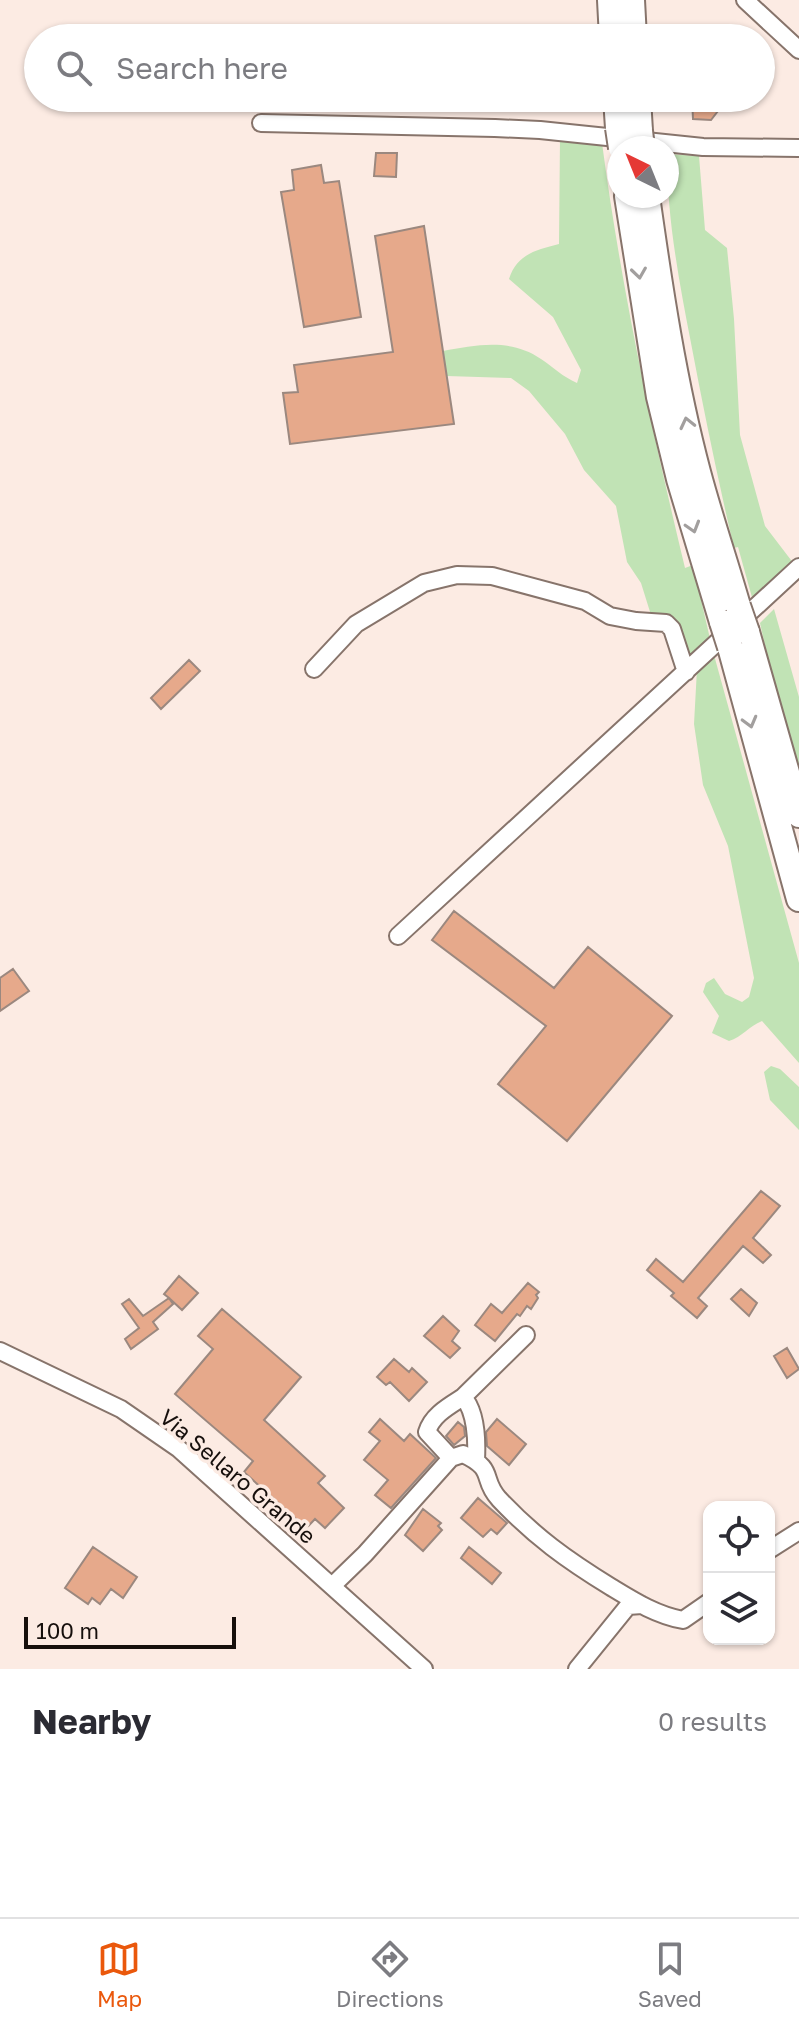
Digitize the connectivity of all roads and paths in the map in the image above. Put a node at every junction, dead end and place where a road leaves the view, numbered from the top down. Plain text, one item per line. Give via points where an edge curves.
1 (610, 0) edge
2 (632, 0) edge
3 (745, 0) edge
4 (611, 24) edge
5 (633, 24) edge
6 (771, 24) edge
7 (775, 28) edge
8 (799, 50) edge
9 (621, 112) edge
10 (635, 112) edge
11 (261, 123) dead end
12 (629, 136) edge
13 (631, 136) edge
14 (794, 146) edge
15 (629, 208) edge
16 (649, 208) edge
17 (799, 567) edge
18 (730, 614) junction
19 (738, 640) junction
20 (314, 669) dead end
21 (686, 672) junction
22 (799, 815) edge
23 (799, 899) edge
24 (398, 936) dead end
25 (526, 1335) dead end
26 (0, 1351) edge
27 (463, 1397) junction
28 (451, 1458) junction
29 (476, 1460) junction
30 (799, 1531) edge
31 (775, 1546) edge
32 (332, 1586) junction
33 (642, 1605) junction
34 (703, 1606) edge
35 (424, 1669) edge
36 (577, 1669) edge

1 - 4 highway
2 - 5 highway
3 - 6 street
7 - 8 street
9 - 12 highway
10 - 13 highway
11 - 14 street via 510,128 703,147
15 -> 18 highway via 659,397 679,479
18 -> 16 highway via 678,385
17 - 21 street
18 - 19 highway, bridge
19 - 22 highway
19 -> 23 highway
20 - 21 street via 356,624 424,583 457,575 492,576 585,601 610,616 666,623
21 - 24 street
25 - 27 street
26 - 32 street, Via Sellaro Grande via 121,1409 179,1449
27 - 28 street via 429,1423 427,1432
27 - 29 street via 470,1410
28 - 29 street via 463,1454
28 - 32 street
29 - 33 street via 487,1471 491,1490 548,1546
30 - 31 street
32 - 35 street, Via Sellaro Grande
33 - 34 street via 683,1620
33 - 36 street via 628,1606

